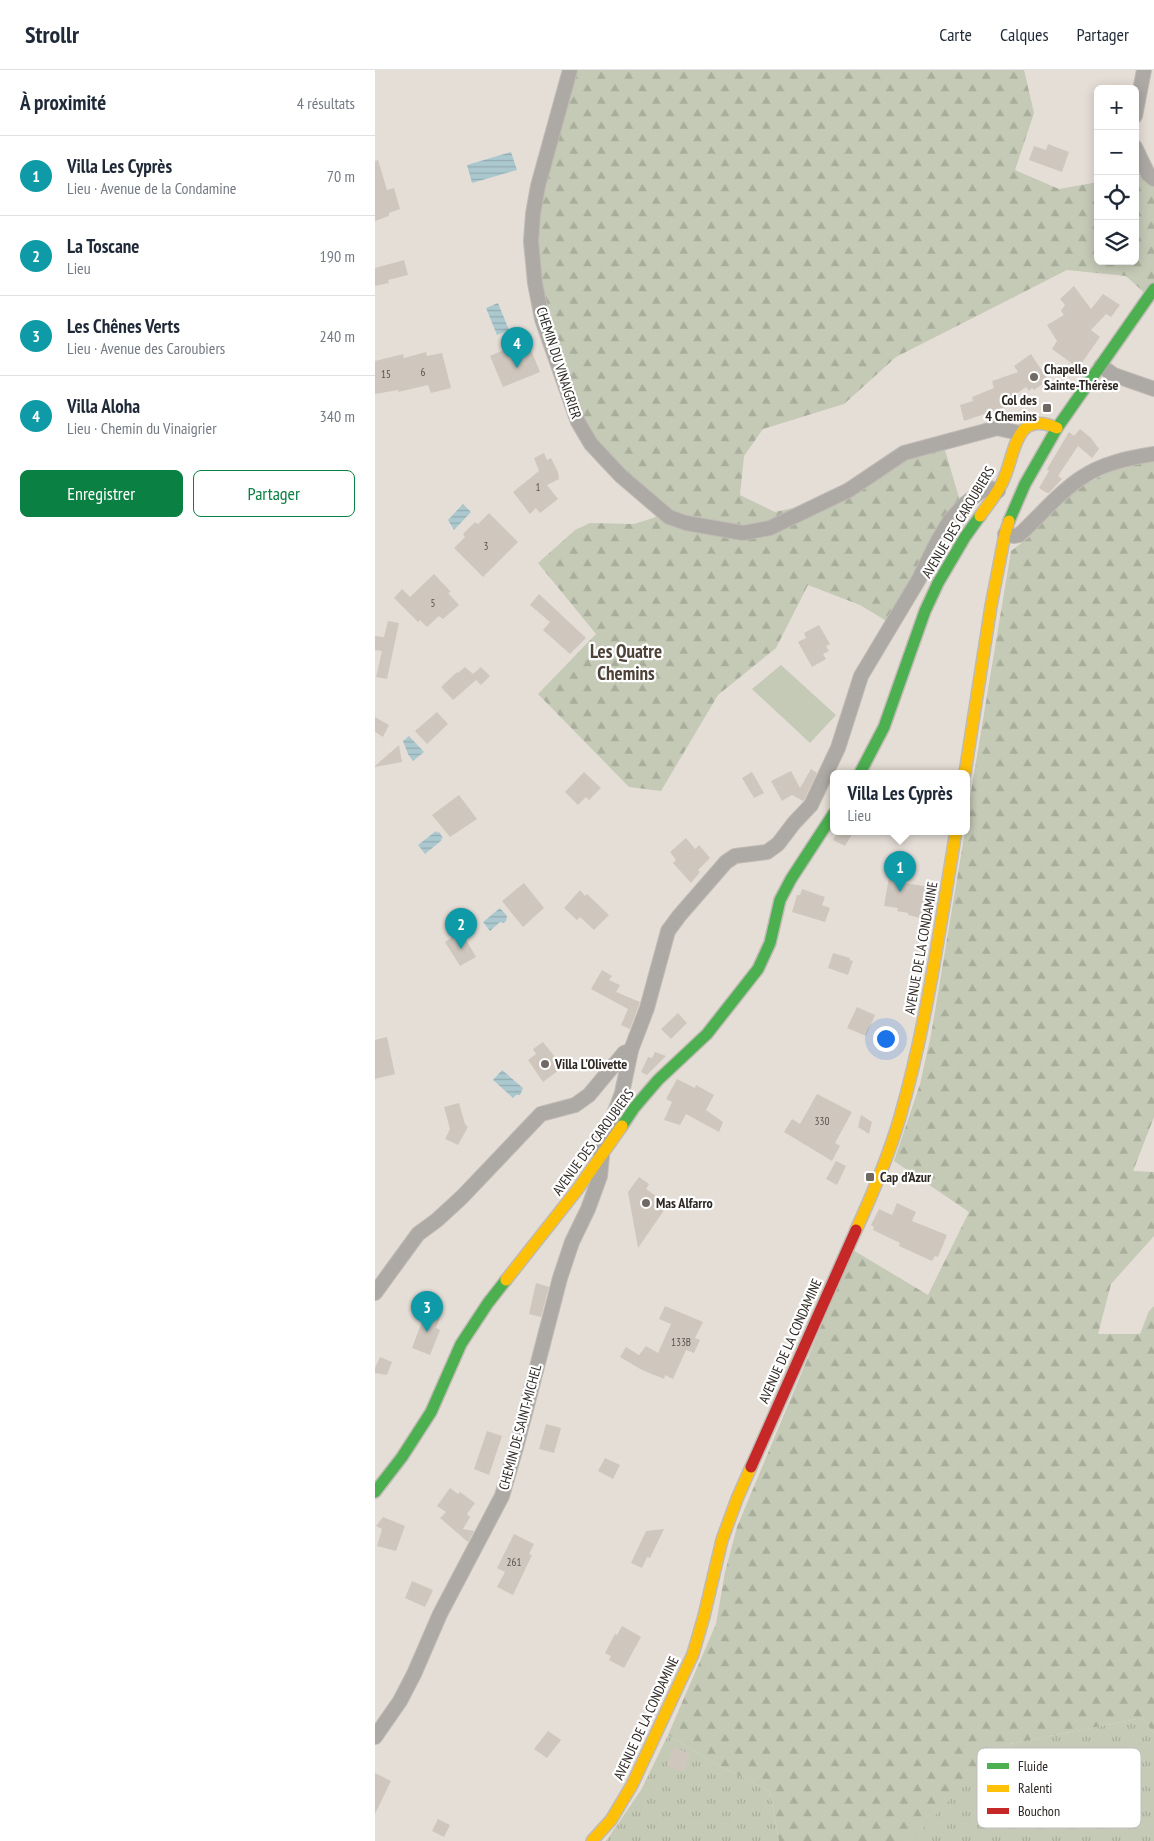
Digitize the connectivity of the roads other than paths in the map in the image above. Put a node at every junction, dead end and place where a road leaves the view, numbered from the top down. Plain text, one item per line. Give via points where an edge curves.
1 (570, 70) edge
2 (1144, 70) edge
3 (1139, 96) edge
4 (1139, 155) edge
5 (1154, 179) edge
6 (1154, 289) edge
7 (1101, 366) junction
8 (1154, 377) edge
9 (1137, 384) junction
10 (1154, 389) edge
11 (1057, 428) junction
12 (1019, 433) junction
13 (1154, 454) edge
14 (998, 491) junction
15 (1005, 534) junction
16 (861, 770) edge
17 (965, 770) edge
18 (830, 819) edge
19 (955, 835) edge
20 (631, 1050) junction
21 (602, 1156) junction
22 (375, 1293) edge
23 (375, 1492) edge
24 (375, 1737) edge
25 (592, 1841) edge

1 - 12 street, CHEMIN DU VINAIGRIER via 533,214 531,242 535,284 543,319 577,422 591,444 621,476 669,517 743,533 770,528 849,490 904,453 997,428
2 - 3 street
4 - 5 street
6 - 7 main road
7 - 9 street
7 - 11 main road
8 - 9 street
9 - 10 street
11 - 12 main road via 1036,424
11 - 15 main road via 1025,484
12 - 14 main road, AVENUE DES CAROUBIERS
13 - 15 street via 1109,464 1082,477 1019,535
14 - 16 main road, AVENUE DES CAROUBIERS via 938,582 884,727
14 - 20 street, CHEMIN DE SAINT-MICHEL via 990,488 979,492 950,520 861,676 839,748 811,805 778,844 767,852 735,856 726,862 667,931 647,1008
15 - 17 main road
18 - 21 main road, AVENUE DES CAROUBIERS via 779,900 770,943 758,969 707,1034 658,1080 634,1108
19 - 25 main road, AVENUE DE LA CONDAMINE via 929,1002 897,1126 871,1197 737,1499 722,1540 693,1654 632,1785 611,1820
20 - 21 street, CHEMIN DE SAINT-MICHEL via 622,1093 601,1136 599,1150
20 - 22 street via 624,1053 589,1095 575,1105 541,1114 462,1197 418,1234
21 - 23 main road, AVENUE DES CAROUBIERS via 488,1303 461,1344 431,1412
21 - 24 street, CHEMIN DE SAINT-MICHEL via 600,1176 560,1278 502,1496 400,1702

